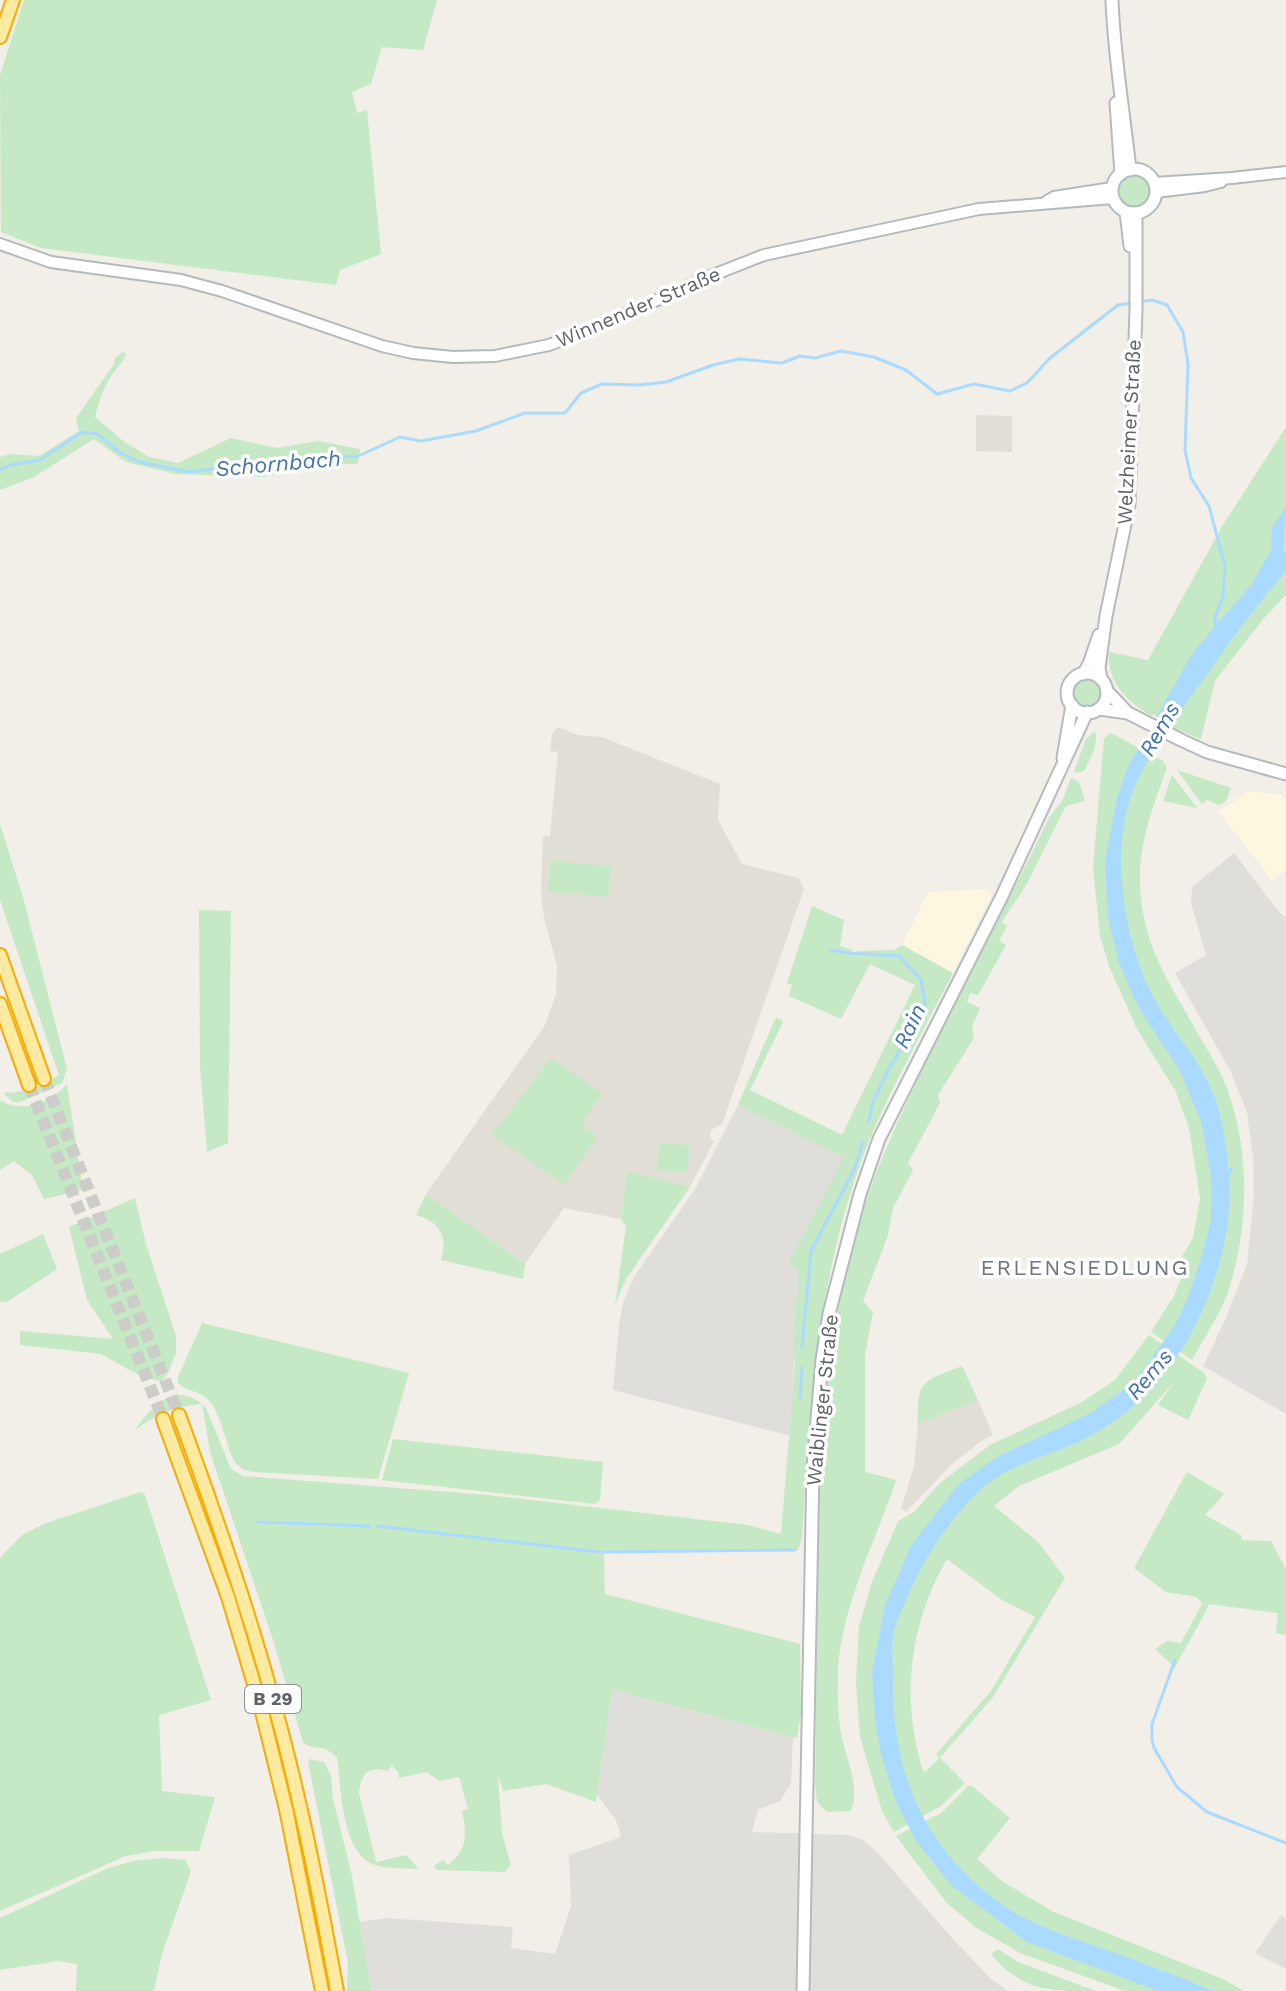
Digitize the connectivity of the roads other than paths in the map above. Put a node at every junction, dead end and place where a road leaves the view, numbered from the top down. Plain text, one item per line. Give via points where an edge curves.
1 (13, 0) edge
2 (1112, 0) edge
3 (0, 37) edge
4 (1126, 172) junction
5 (1286, 172) edge
6 (1155, 188) junction
7 (1113, 193) junction
8 (1131, 212) junction
9 (0, 244) edge
10 (1106, 616) junction
11 (1083, 674) junction
12 (1101, 679) junction
13 (1107, 691) junction
14 (1072, 705) junction
15 (1093, 711) junction
16 (1128, 713) junction
17 (1062, 763) junction
18 (1286, 774) edge
19 (0, 955) edge
20 (0, 1004) edge
21 (44, 1079) tunnel mouth
22 (29, 1085) tunnel mouth
23 (179, 1415) tunnel mouth
24 (163, 1419) tunnel mouth
25 (322, 1991) edge
26 (337, 1991) edge
27 (803, 1991) edge

1 - 3 highway
2 - 4 main road
4 - 6 main road via 1145,172
4 - 7 main road
5 - 6 street via 1205,186
6 - 8 main road via 1152,204
7 - 8 main road
7 - 9 street, Winnender Straße via 979,209 764,255 549,345 495,356 453,357 382,346 181,280 51,262
8 - 10 main road, Welzheimer Straße via 1136,310 1129,505
10 - 11 main road, Welzheimer Straße
10 - 12 main road, Welzheimer Straße
11 - 12 main road
11 - 14 main road via 1069,687
12 - 13 main road
13 - 15 main road via 1106,700
13 - 16 main road
14 - 15 main road
14 - 17 main road, Waiblinger Straße
15 - 16 main road
15 - 17 main road, Waiblinger Straße
16 - 18 main road via 1221,756
17 - 27 main road, Waiblinger Straße via 1014,872 879,1139 829,1314 813,1467
19 - 21 highway
20 - 22 highway
23 - 26 highway, B 29 via 274,1703
24 - 25 highway, B 29 via 228,1597 260,1704

